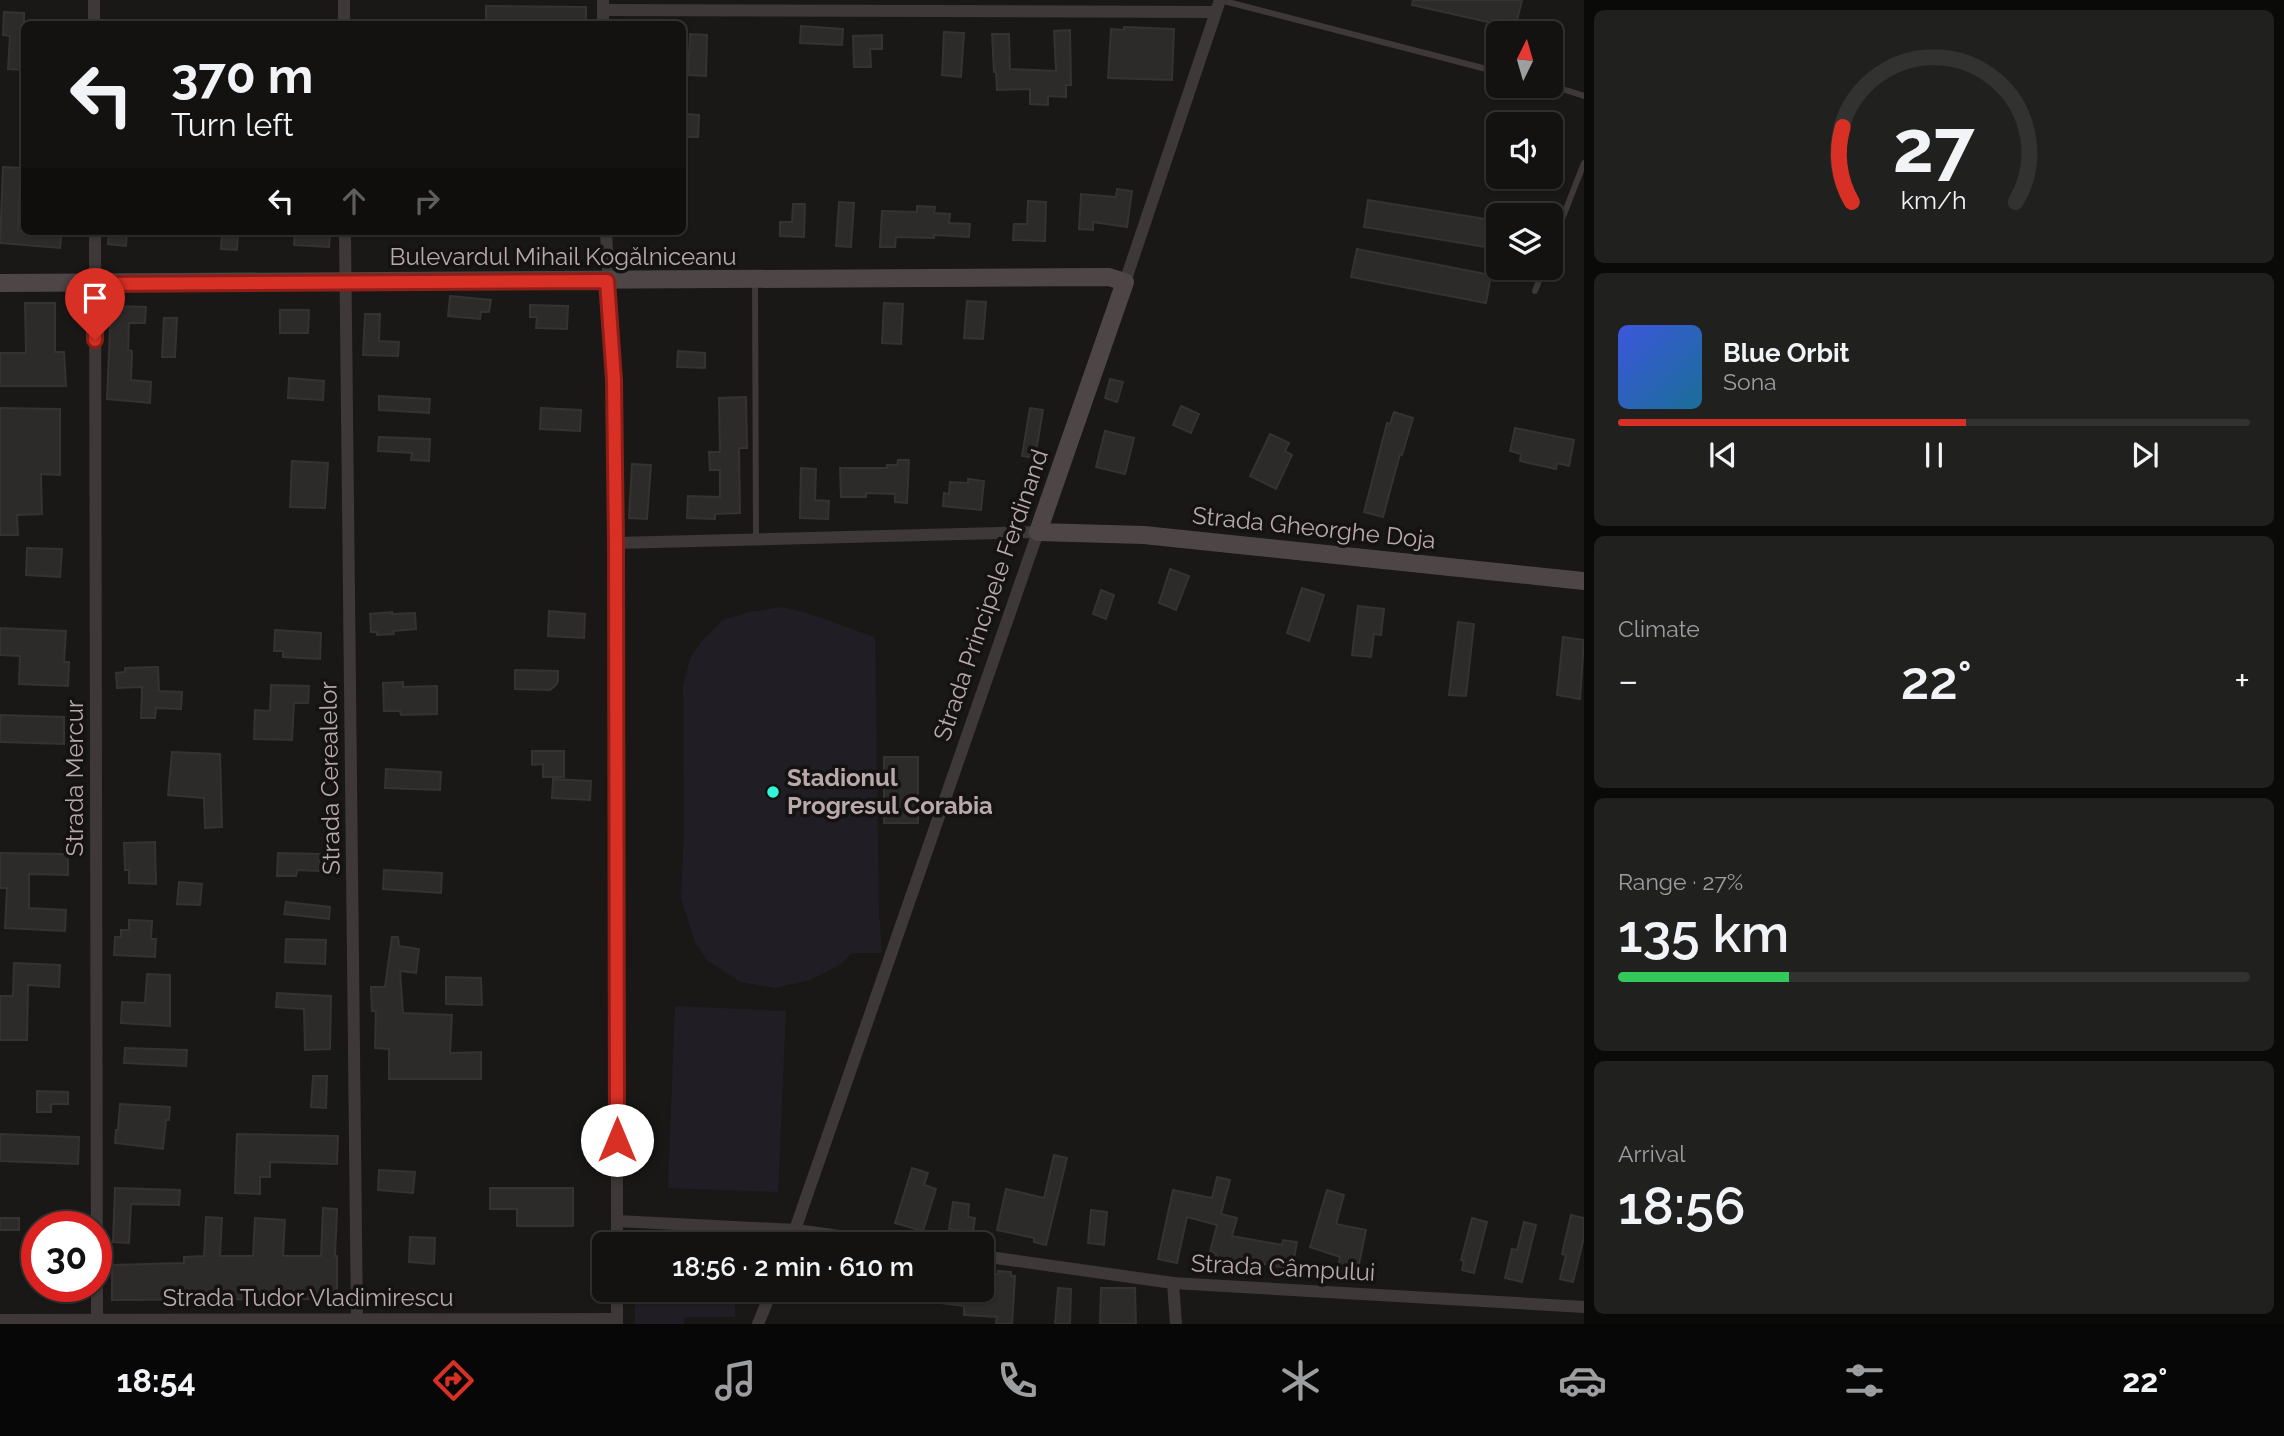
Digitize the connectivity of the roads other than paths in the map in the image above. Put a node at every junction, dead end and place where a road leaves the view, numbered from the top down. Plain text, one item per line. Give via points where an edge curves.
1 (94, 0) edge
2 (344, 0) edge
3 (1218, 4) edge
4 (603, 5) edge
5 (94, 21) edge
6 (344, 21) edge
7 (1486, 69) edge
8 (1563, 89) edge
9 (1584, 96) edge
10 (1584, 163) edge
11 (1563, 217) edge
12 (95, 235) edge
13 (345, 235) edge
14 (606, 235) edge
15 (755, 280) junction
16 (1539, 280) edge
17 (607, 281) junction
18 (345, 282) junction
19 (1125, 282) junction
20 (0, 283) edge
21 (95, 284) junction
22 (1535, 291) dead end
23 (1038, 532) junction
24 (756, 540) junction
25 (616, 544) junction
26 (1584, 581) edge
27 (617, 1221) junction
28 (796, 1230) junction
29 (617, 1232) edge
30 (810, 1232) edge
31 (994, 1258) edge
32 (1172, 1283) junction
33 (617, 1302) edge
34 (767, 1302) edge
35 (1584, 1307) edge
36 (0, 1320) edge
37 (357, 1321) edge
38 (97, 1322) edge
39 (617, 1322) edge
40 (758, 1324) edge
41 (1176, 1324) edge

1 - 5 street
2 - 6 street
3 - 4 street
3 - 7 lane
3 - 19 street, Strada Principele Ferdinand
8 - 9 lane
10 - 11 lane
12 - 21 street, Strada Mercur
13 - 18 street, Strada Cerealelor
14 - 17 street
15 - 17 main road, Bulevardul Mihail Kogălniceanu
15 - 19 main road, Bulevardul Mihail Kogălniceanu via 1109,277
15 - 24 lane
16 - 22 lane
17 - 18 main road, Bulevardul Mihail Kogălniceanu
17 - 25 street via 614,380
18 - 21 main road, Bulevardul Mihail Kogălniceanu
18 - 37 street, Strada Cerealelor
19 - 23 main road, Strada Principele Ferdinand
20 - 21 main road, Bulevardul Mihail Kogălniceanu
21 - 38 street, Strada Mercur
23 - 24 street
23 - 26 main road, Strada Gheorghe Doja via 1144,535
23 - 28 street, Strada Principele Ferdinand
24 - 25 street
25 - 27 street
27 - 28 street
27 - 29 street
28 - 30 street
31 - 32 street, Strada Câmpului
32 - 35 street, Strada Câmpului
32 - 41 street
33 - 39 street
34 - 40 street
36 - 38 street, Strada Tudor Vladimirescu
37 - 38 street, Strada Tudor Vladimirescu
37 - 39 street, Strada Tudor Vladimirescu

